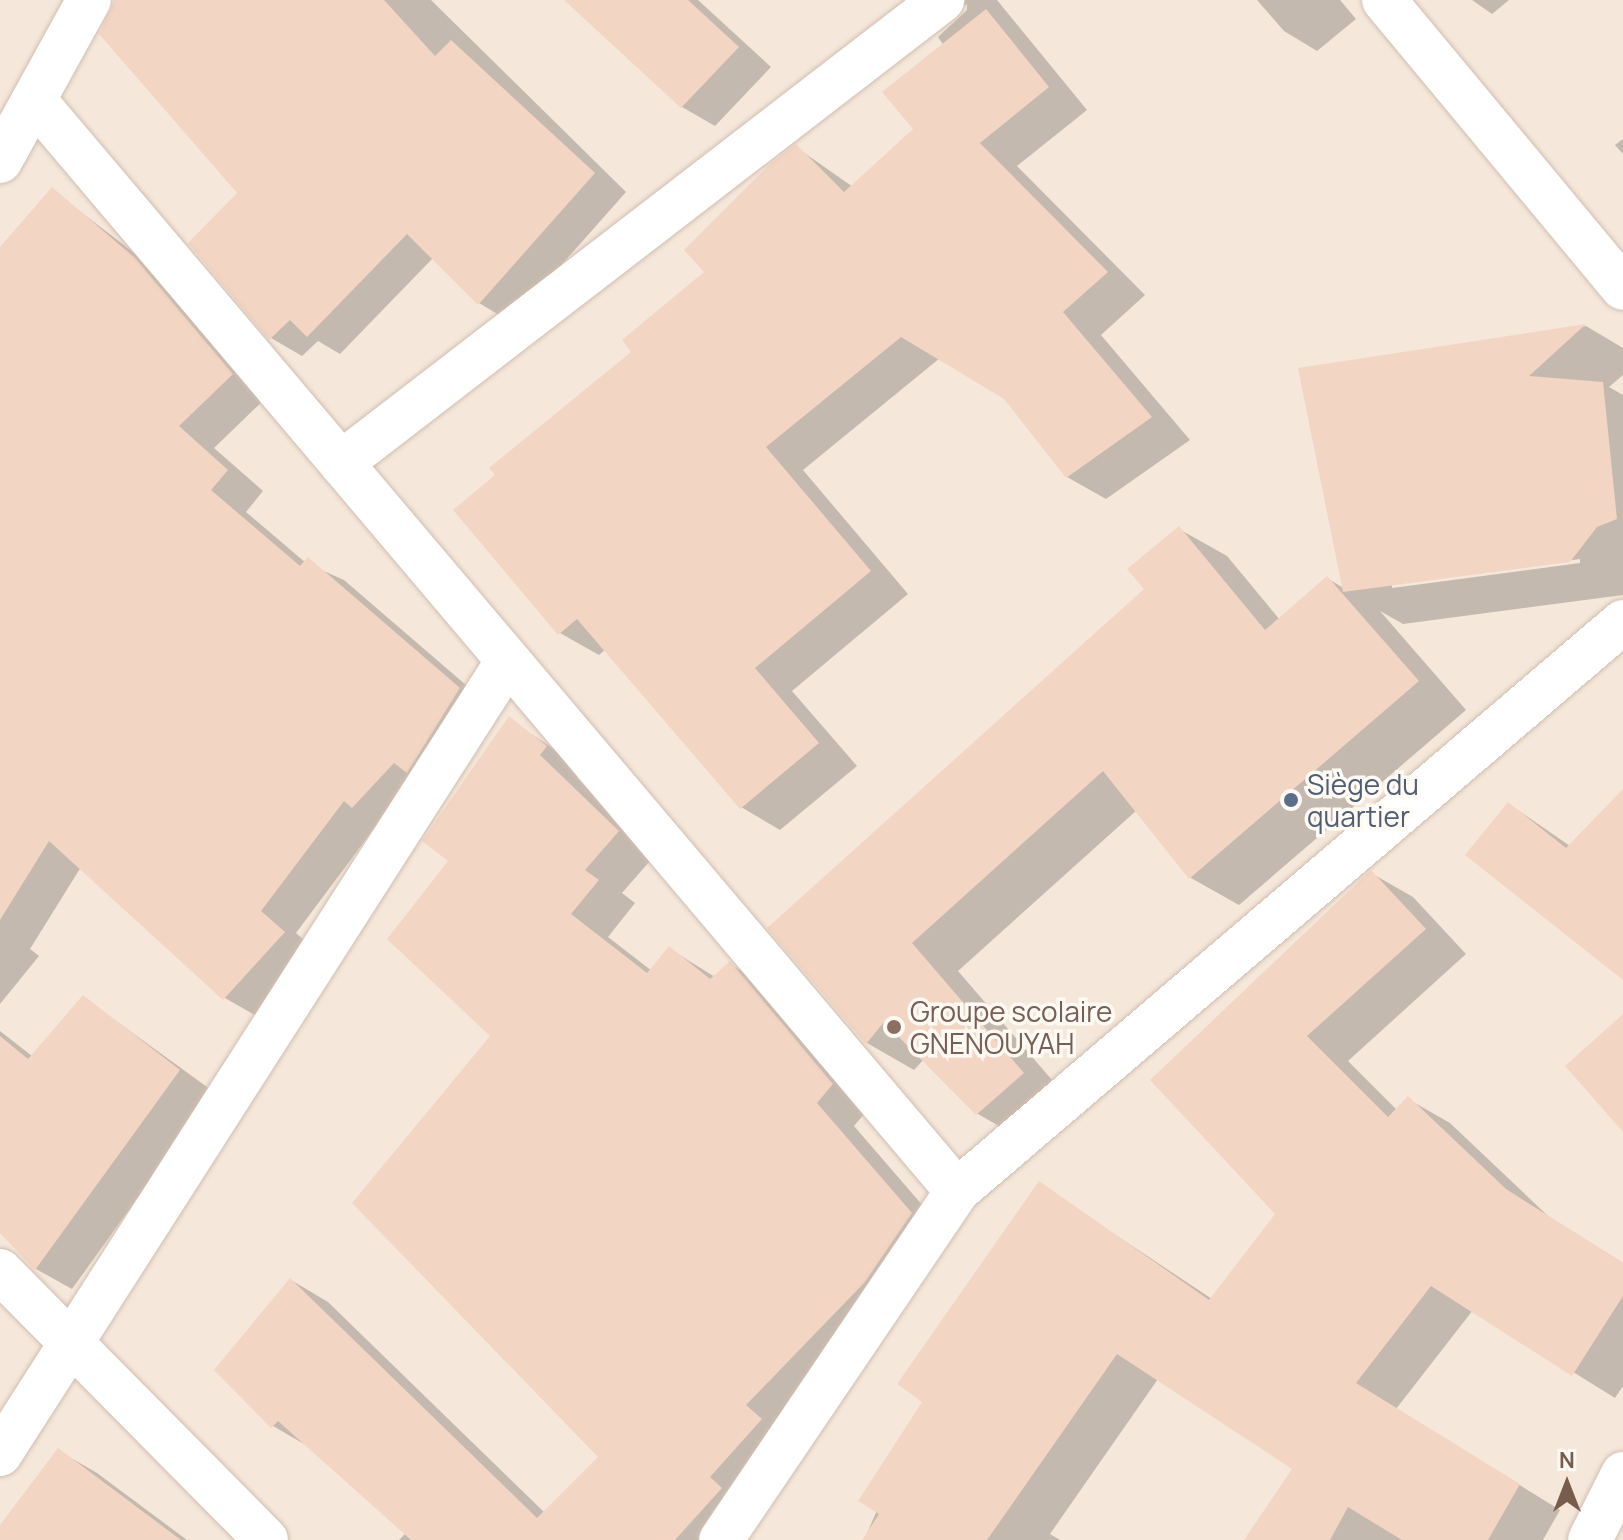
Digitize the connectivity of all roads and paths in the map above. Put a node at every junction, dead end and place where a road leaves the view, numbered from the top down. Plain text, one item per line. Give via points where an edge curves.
1 (89, 0) edge
2 (942, 0) edge
3 (1384, 0) edge
4 (34, 100) junction
5 (0, 161) edge
6 (1623, 288) edge
7 (341, 463) junction
8 (1623, 622) edge
9 (507, 662) junction
10 (957, 1191) junction
11 (0, 1271) edge
12 (73, 1346) junction
13 (0, 1454) edge
14 (1623, 1474) edge
15 (266, 1540) edge
16 (721, 1540) edge
17 (1590, 1540) edge

1 - 4 street
2 - 7 street
3 - 6 street
4 - 5 street
4 - 7 street
7 - 9 street
8 - 10 street
9 - 10 street
9 - 12 street
10 - 16 street
11 - 12 street
12 - 13 street
12 - 15 street
14 - 17 street

